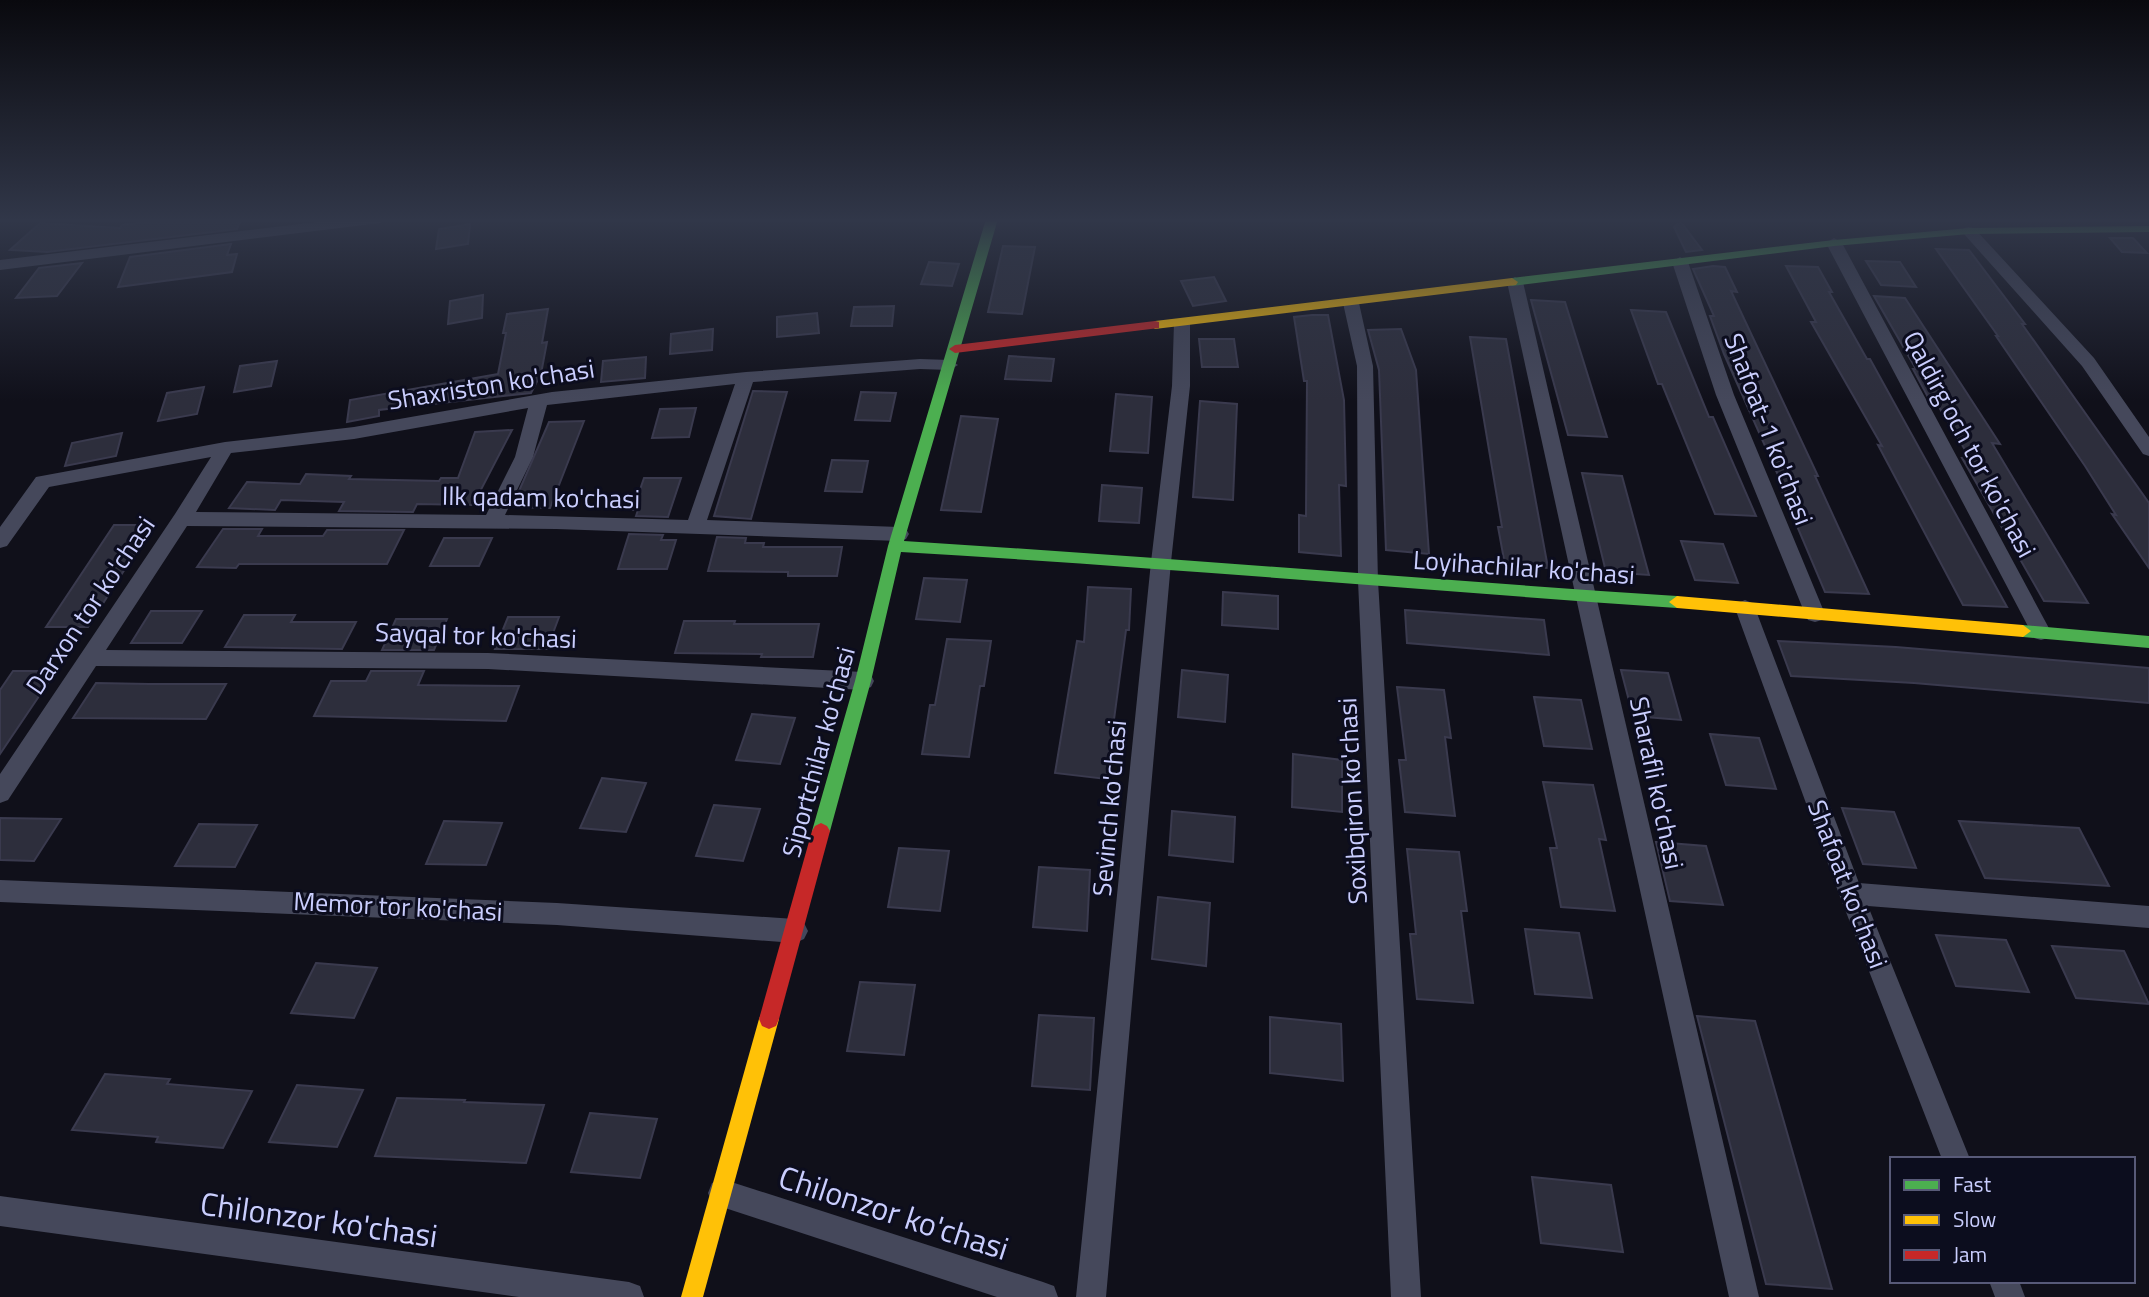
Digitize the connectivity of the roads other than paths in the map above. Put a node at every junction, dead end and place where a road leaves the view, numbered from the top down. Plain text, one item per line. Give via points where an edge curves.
1 (975, 280) edge
2 (1535, 280) edge
3 (1686, 280) edge
4 (1853, 280) edge
5 (2013, 280) edge
6 (1515, 282) junction
7 (1351, 303) junction
8 (1182, 323) junction
9 (953, 357) junction
10 (747, 377) junction
11 (539, 400) junction
12 (225, 448) junction
13 (2149, 450) edge
14 (182, 519) junction
15 (492, 522) junction
16 (695, 527) junction
17 (897, 540) junction
18 (0, 541) edge
19 (1161, 562) junction
20 (1368, 581) junction
21 (1587, 594) junction
22 (1745, 608) junction
23 (1815, 614) junction
24 (2041, 632) junction
25 (2149, 642) edge
26 (88, 657) junction
27 (863, 681) junction
28 (0, 793) edge
29 (0, 891) edge
30 (1851, 894) junction
31 (2149, 917) edge
32 (795, 931) junction
33 (1955, 1157) edge
34 (722, 1193) junction
35 (0, 1211) edge
36 (629, 1297) edge
37 (692, 1297) edge
38 (1043, 1297) edge
39 (1091, 1297) edge
40 (1406, 1297) edge
41 (1744, 1297) edge

1 - 9 street, Siportchilar ko'chasi
2 - 6 street, Shaxriston ko'chasi
3 - 23 street, Shafoat-1 ko'chasi via 1725,395
4 - 24 street, Qaldirg'och tor ko'chasi
5 - 13 street via 2088,362
6 - 7 street, Shaxriston ko'chasi
6 - 21 street, Sharafli ko'chasi
7 - 8 street, Shaxriston ko'chasi
7 - 20 street, Soxibqiron ko'chasi via 1365,366
8 - 9 street, Shaxriston ko'chasi
8 - 19 street, Sevinch ko'chasi via 1181,386
9 - 10 street, Shaxriston ko'chasi via 920,364
9 - 17 street, Siportchilar ko'chasi
10 - 11 street, Shaxriston ko'chasi
10 - 16 street
11 - 12 street, Shaxriston ko'chasi via 354,433
11 - 15 street via 524,457
12 - 14 street, Darxon tor ko'chasi
12 - 18 street, Shaxriston ko'chasi via 43,482
14 - 15 street, Ilk qadam ko'chasi
14 - 26 street, Darxon tor ko'chasi
15 - 16 street, Ilk qadam ko'chasi
16 - 17 street, Ilk qadam ko'chasi
17 - 19 street, Loyihachilar ko'chasi
17 - 27 street, Siportchilar ko'chasi
19 - 20 street, Loyihachilar ko'chasi
19 - 39 street, Sevinch ko'chasi
20 - 21 street, Loyihachilar ko'chasi
20 - 40 street, Soxibqiron ko'chasi
21 - 22 street, Loyihachilar ko'chasi
21 - 41 street, Sharafli ko'chasi
22 - 23 street, Loyihachilar ko'chasi
22 - 30 street, Shafoat ko'chasi
23 - 24 street, Loyihachilar ko'chasi
24 - 25 street, Loyihachilar ko'chasi
26 - 27 street, Sayqal tor ko'chasi via 488,661
26 - 28 street, Darxon tor ko'chasi
27 - 32 street, Siportchilar ko'chasi
29 - 32 street, Memor tor ko'chasi via 557,914
30 - 31 street
30 - 33 street, Shafoat ko'chasi
32 - 34 street, Siportchilar ko'chasi
34 - 37 street, Siportchilar ko'chasi
34 - 38 street, Chilonzor ko'chasi
35 - 36 street, Chilonzor ko'chasi

